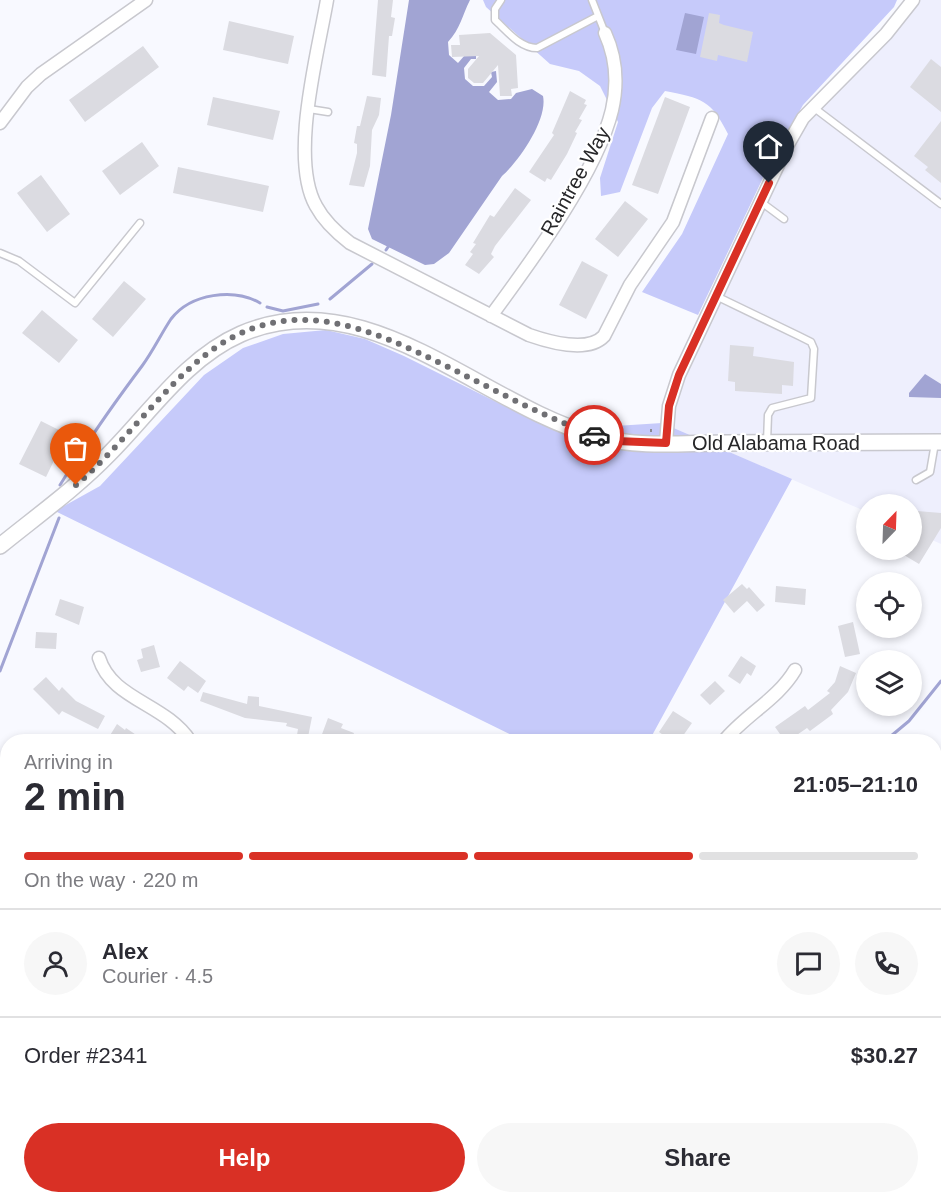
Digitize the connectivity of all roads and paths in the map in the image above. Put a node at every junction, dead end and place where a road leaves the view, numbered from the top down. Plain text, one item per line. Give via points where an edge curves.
1 (146, 0) edge
2 (327, 0) edge
3 (501, 0) edge
4 (592, 0) edge
5 (913, 0) edge
6 (598, 16) junction
7 (605, 33) joint
8 (813, 107) junction
9 (309, 109) junction
10 (328, 112) dead end
11 (712, 118) dead end
12 (0, 123) edge
13 (760, 202) junction
14 (941, 204) edge
15 (784, 219) dead end
16 (140, 223) dead end
17 (0, 253) edge
18 (716, 296) junction
19 (491, 316) junction
20 (938, 442) edge
21 (666, 443) junction
22 (767, 443) junction
23 (916, 480) dead end
24 (0, 546) edge
25 (99, 658) dead end
26 (795, 670) dead end
27 (185, 734) edge
28 (731, 734) edge

1 - 12 street via 41,74
2 - 9 street
3 - 6 lane via 495,9 495,20 531,48
4 - 6 lane
5 - 8 street via 886,34
6 - 7 lane
7 - 19 street, Raintree Way via 615,62 614,92 602,139 577,188
8 - 13 street via 787,146
8 - 14 lane
9 - 10 lane
9 - 19 street via 304,153 310,191 315,205 335,232
11 - 19 street via 673,222 638,272 599,341 548,341
13 - 15 lane
13 - 18 street
16 - 17 lane via 75,303 19,261
18 - 21 street via 672,392
18 - 22 lane via 800,336 811,342 814,349 811,398 772,408
20 - 22 street, Old Alabama Road
20 - 23 lane via 930,472
21 - 22 street, Old Alabama Road
21 - 24 street, Old Alabama Road via 616,441 574,429 366,329 325,320 282,322 240,335 204,356 93,470
25 - 27 street via 104,674 113,684 160,711
26 - 28 street via 783,688

